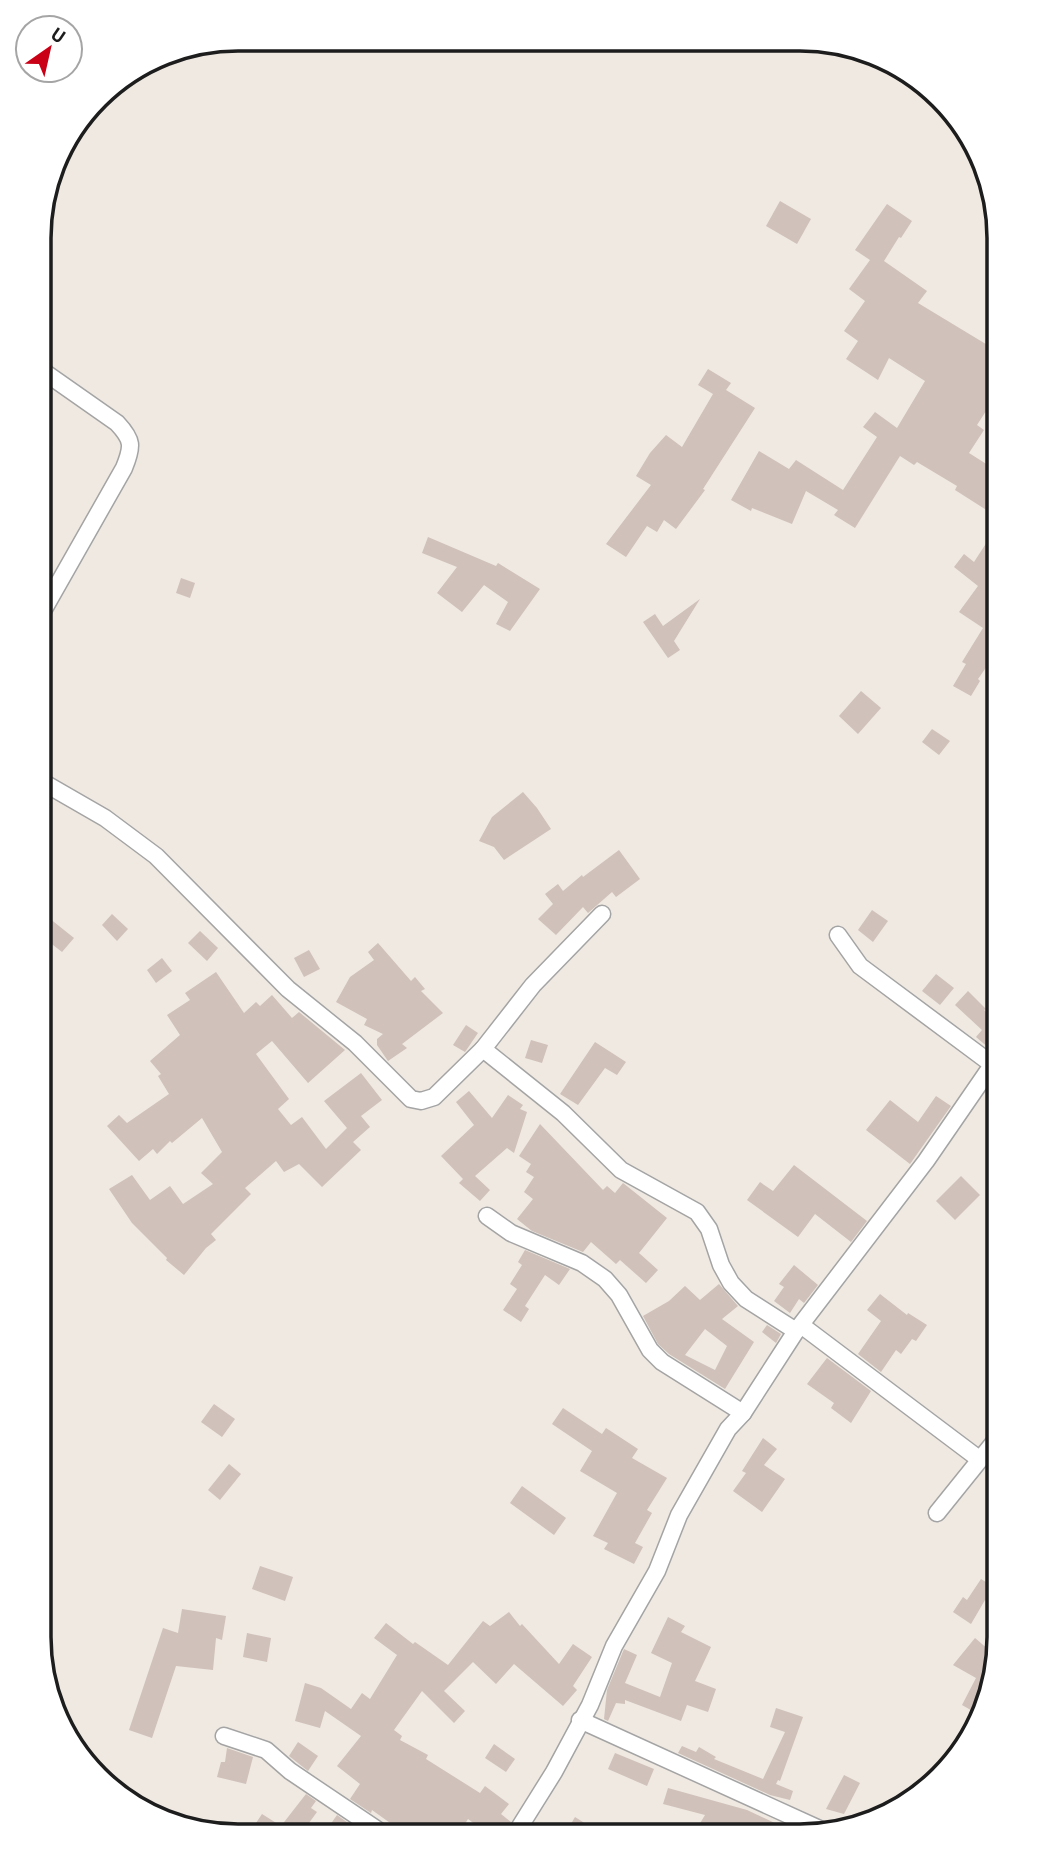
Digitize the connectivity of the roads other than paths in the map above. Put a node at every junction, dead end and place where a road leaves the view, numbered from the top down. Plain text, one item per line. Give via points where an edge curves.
1 (51, 377) edge
2 (51, 597) edge
3 (51, 786) edge
4 (602, 914) dead end
5 (838, 935) dead end
6 (483, 1049) junction
7 (987, 1054) edge
8 (987, 1073) edge
9 (487, 1216) dead end
10 (799, 1328) junction
11 (743, 1413) junction
12 (987, 1450) edge
13 (979, 1459) junction
14 (937, 1513) dead end
15 (580, 1720) junction
16 (224, 1736) dead end
17 (369, 1824) edge
18 (522, 1824) edge
19 (808, 1824) edge

1 - 2 street via 117,423 131,444 124,468
3 - 6 street via 105,818 156,856 288,989 355,1043 411,1099 434,1097
4 - 6 street via 533,985
5 - 7 street via 860,966
6 - 10 street via 562,1113 621,1170 697,1212 731,1283 746,1299
8 - 10 street
9 - 11 street via 511,1233 582,1263 605,1279 662,1362
10 - 11 street
10 - 13 street
11 - 15 street via 699,1477 657,1571 614,1646
12 - 13 street
13 - 14 street
15 - 18 street
15 - 19 street
16 - 17 street via 266,1750

